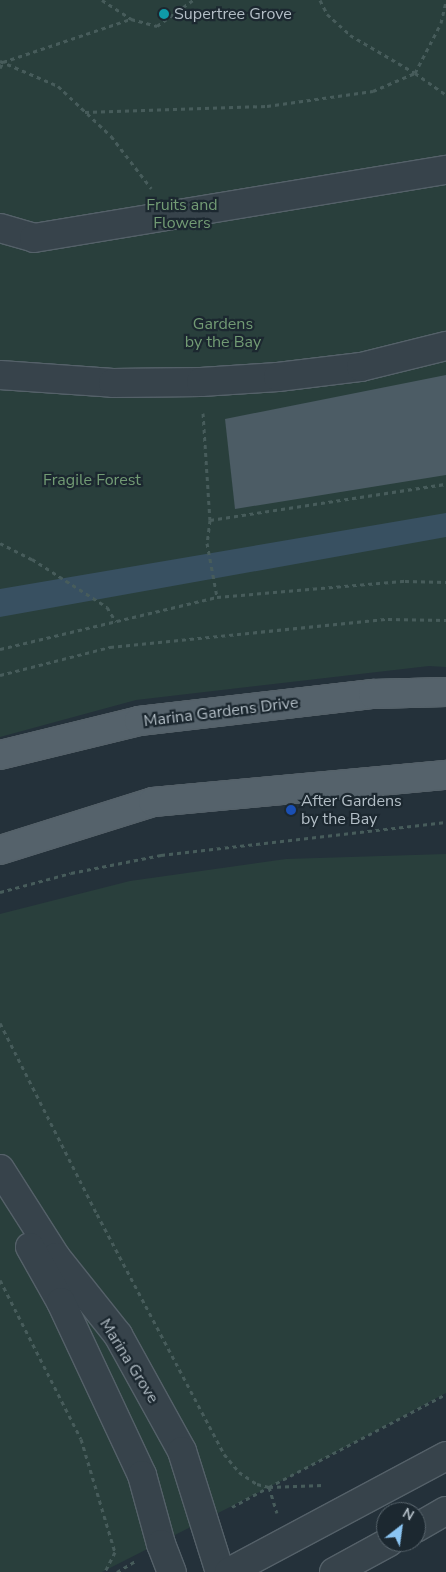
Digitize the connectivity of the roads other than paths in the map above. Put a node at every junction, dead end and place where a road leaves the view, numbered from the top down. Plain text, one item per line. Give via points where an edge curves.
1 (446, 170) edge
2 (0, 228) edge
3 (446, 346) edge
4 (0, 375) edge
5 (446, 692) edge
6 (0, 755) edge
7 (446, 775) edge
8 (0, 850) edge
9 (0, 1169) edge
10 (0, 1192) edge
11 (446, 1456) edge
12 (446, 1512) edge
13 (426, 1523) edge
14 (376, 1549) edge
15 (172, 1572) edge
16 (220, 1572) edge
17 (229, 1572) edge
18 (334, 1572) edge

1 - 2 street via 34,238
3 - 4 street via 361,367 278,377 201,382 113,382
5 - 6 main road, Marina Gardens Drive via 372,694 139,721
7 - 8 main road via 153,802
9 - 16 street, Marina Grove via 56,1258 118,1335 182,1451
10 - 15 street, Marina Grove via 61,1302 142,1475
11 - 17 street
12 - 13 street
14 - 18 street

